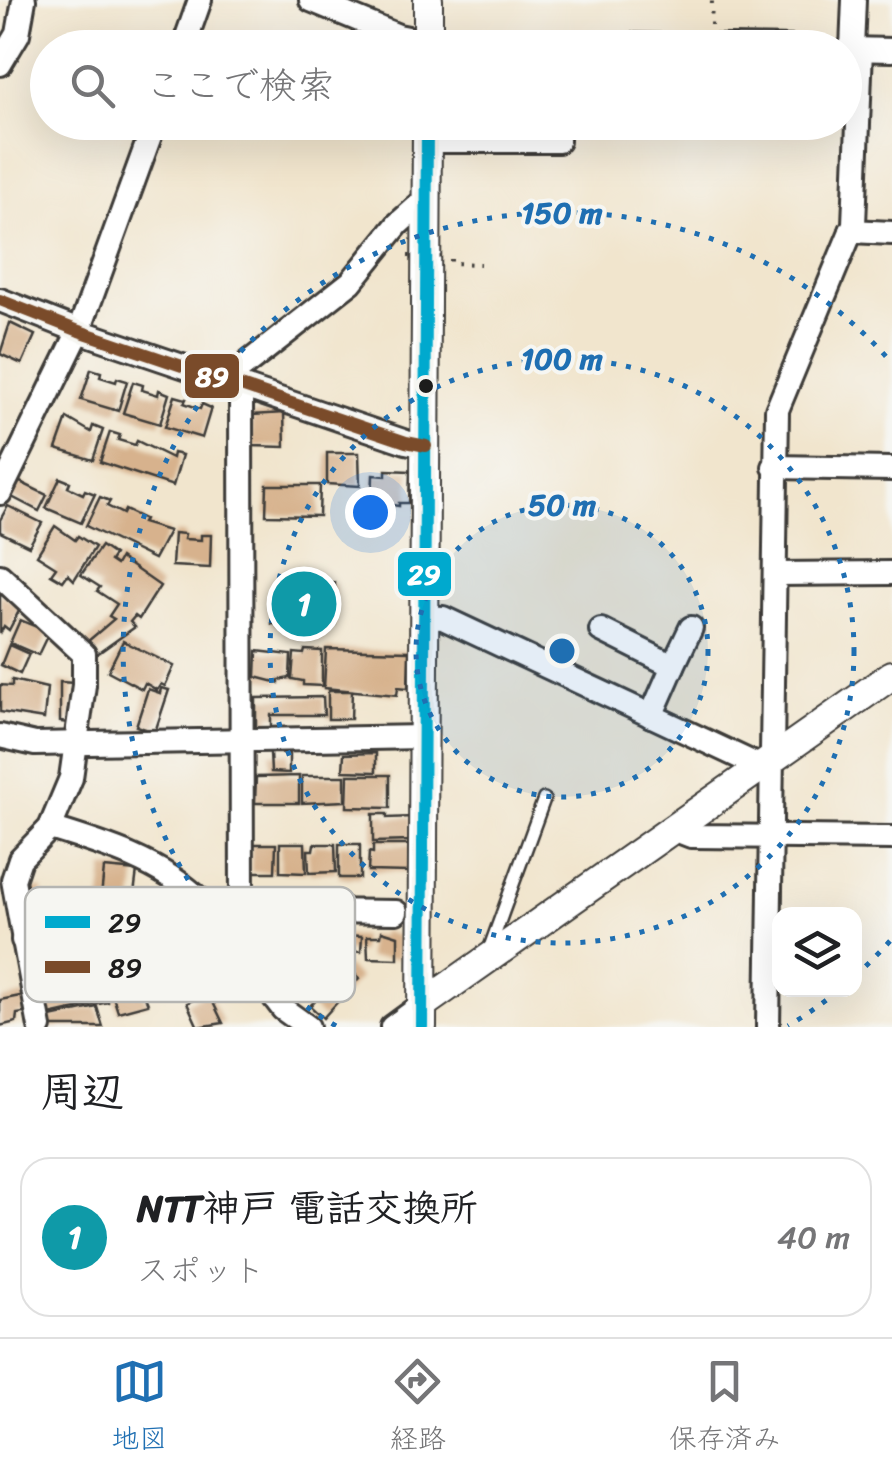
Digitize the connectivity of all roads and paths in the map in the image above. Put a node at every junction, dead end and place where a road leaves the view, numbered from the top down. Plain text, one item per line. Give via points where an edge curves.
1 (24, 0) edge
2 (200, 0) edge
3 (311, 0) edge
4 (428, 0) edge
5 (712, 0) edge
6 (854, 0) edge
7 (189, 30) edge
8 (384, 30) edge
9 (428, 30) edge
10 (711, 30) edge
11 (853, 30) edge
12 (862, 49) edge
13 (892, 50) edge
14 (0, 64) edge
15 (148, 140) edge
16 (427, 140) edge
17 (854, 140) edge
18 (426, 198) junction
19 (851, 231) junction
20 (892, 233) edge
21 (408, 256) dead end
22 (480, 264) dead end
23 (0, 300) edge
24 (79, 331) junction
25 (233, 384) junction
26 (426, 446) junction
27 (774, 467) junction
28 (892, 469) edge
29 (0, 493) edge
30 (892, 573) edge
31 (774, 574) junction
32 (0, 576) edge
33 (424, 617) junction
34 (691, 628) dead end
35 (601, 630) dead end
36 (673, 666) junction
37 (892, 676) edge
38 (652, 716) junction
39 (0, 736) edge
40 (424, 736) junction
41 (78, 742) junction
42 (240, 742) junction
43 (767, 764) junction
44 (544, 799) dead end
45 (50, 828) junction
46 (672, 828) junction
47 (771, 836) junction
48 (892, 838) edge
49 (182, 887) edge
50 (242, 887) edge
51 (355, 911) edge
52 (396, 912) dead end
53 (23, 940) joint
54 (25, 950) edge
55 (485, 961) junction
56 (35, 1002) edge
57 (279, 1002) edge
58 (422, 1016) edge
59 (40, 1027) edge
60 (308, 1027) edge
61 (392, 1027) edge
62 (768, 1027) edge

1 - 14 street via 18,34
2 - 7 street
3 - 8 street
4 - 9 street
5 - 10 path
6 - 11 street
12 - 13 street
15 - 24 street
16 - 18 street
17 - 19 street
18 - 25 street via 351,282
18 - 26 street
19 - 20 street
19 - 27 street via 777,410
21 - 22 path, bridge
23 - 24 street
24 - 25 street
24 - 29 street
25 - 26 street
25 - 42 street
26 - 33 street
27 - 28 street
27 - 31 street
30 - 31 street
31 - 43 street
32 - 41 street via 84,654
33 - 38 street via 443,618
33 - 40 street
34 - 36 street
35 - 36 street
36 - 38 street
37 - 43 street
38 - 43 street
39 - 41 street via 35,744
40 - 42 street
40 - 58 street
41 - 42 street
41 - 45 street
42 - 50 street
43 - 46 street
43 - 47 street
44 - 55 lane
45 - 49 street via 109,846
45 - 53 street via 20,859 13,880
46 - 47 street via 691,836
46 - 55 street
47 - 48 street
47 - 62 street
51 - 52 street
53 - 54 street
55 - 58 street
56 - 59 street
57 - 60 street
58 - 61 street

